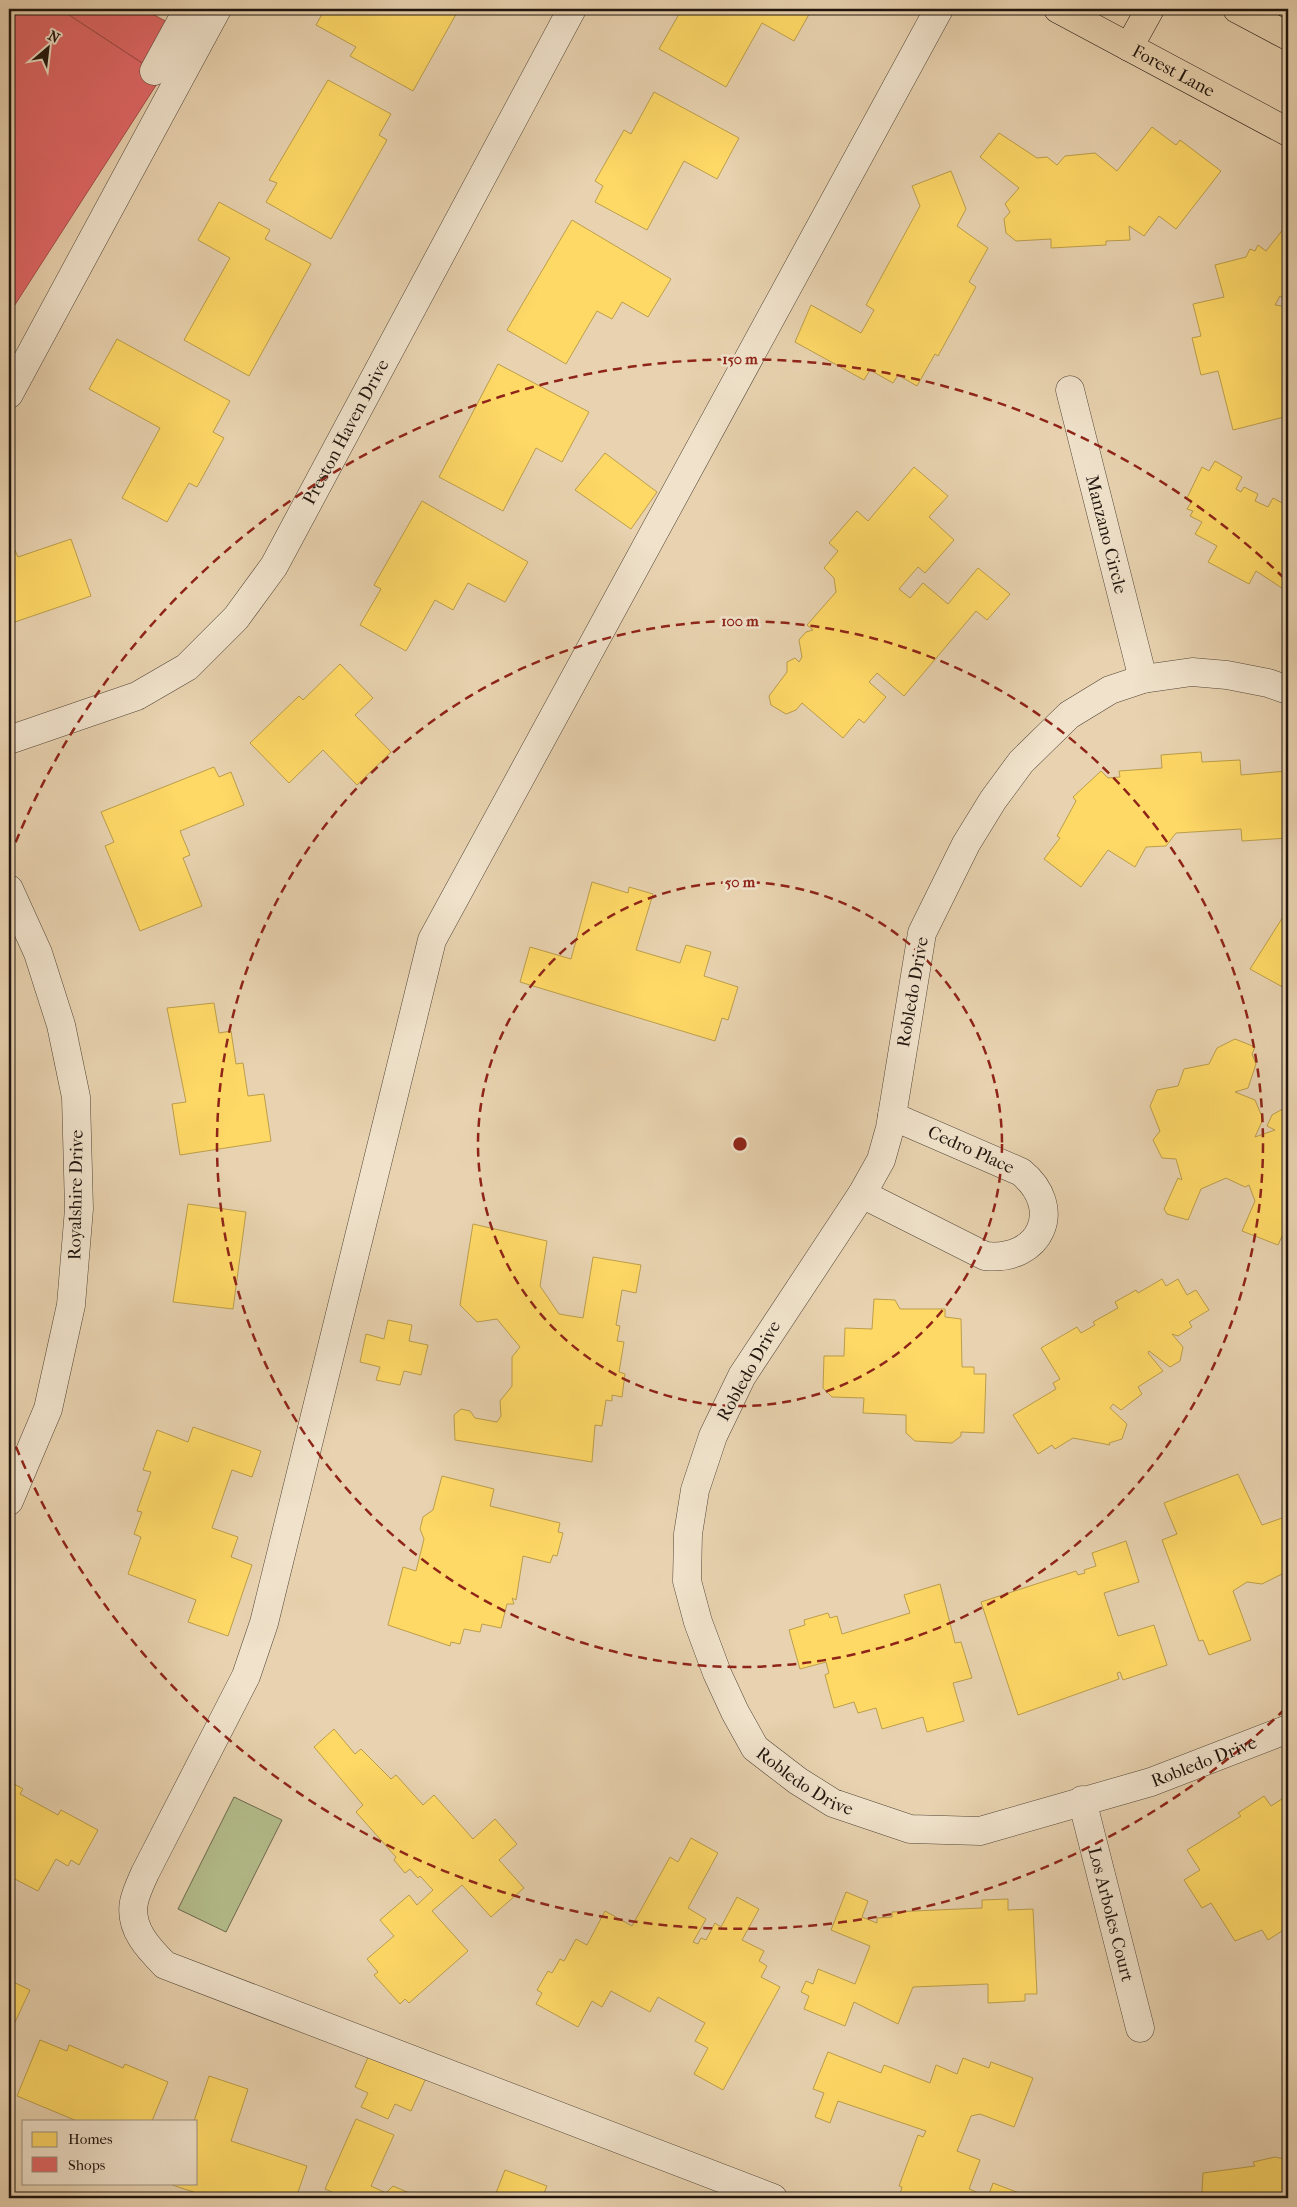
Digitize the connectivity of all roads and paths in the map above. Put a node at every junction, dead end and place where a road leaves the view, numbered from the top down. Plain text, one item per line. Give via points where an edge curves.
1 (188, 9) edge
2 (217, 9) edge
3 (572, 9) edge
4 (939, 9) edge
5 (1058, 9) edge
6 (1150, 9) edge
7 (1237, 9) edge
8 (1288, 36) edge
9 (1129, 47) junction
10 (154, 71) dead end
11 (1288, 132) edge
12 (1070, 390) dead end
13 (9, 394) edge
14 (1143, 679) junction
15 (1288, 690) edge
16 (9, 740) edge
17 (9, 889) edge
18 (892, 1116) junction
19 (862, 1194) junction
20 (9, 1501) edge
21 (1288, 1729) edge
22 (1082, 1800) junction
23 (1140, 2028) dead end
24 (773, 2198) edge

1 - 10 street
2 - 13 street
3 - 16 street, Preston Haven Drive via 274,566 236,618 187,667 136,696
4 - 24 street via 432,940 264,1623 246,1676 144,1872 133,1903 136,1926 145,1945 165,1965
5 - 9 main road, Forest Lane
6 - 9 main road
7 - 8 main road
9 - 11 main road, Forest Lane
12 - 14 street, Manzano Circle
14 - 15 street, Robledo Drive via 1192,672 1260,681
14 - 18 street, Robledo Drive via 1110,690 1069,715 1021,762 966,844 922,933
17 - 20 street, Royalshire Drive via 38,953 74,1088 79,1210 71,1305 48,1409
18 - 19 street, Robledo Drive via 881,1160
18 - 19 street, Cedro Place via 1021,1172 1032,1180 1044,1206 1038,1234 1029,1246 1015,1254 1000,1258 985,1256
19 - 22 street, Robledo Drive via 742,1376 713,1436 695,1490 688,1534 687,1581 698,1622 717,1673 754,1748 833,1803 910,1828 980,1830
21 - 22 street, Robledo Drive via 1151,1782
22 - 23 street, Los Arboles Court

